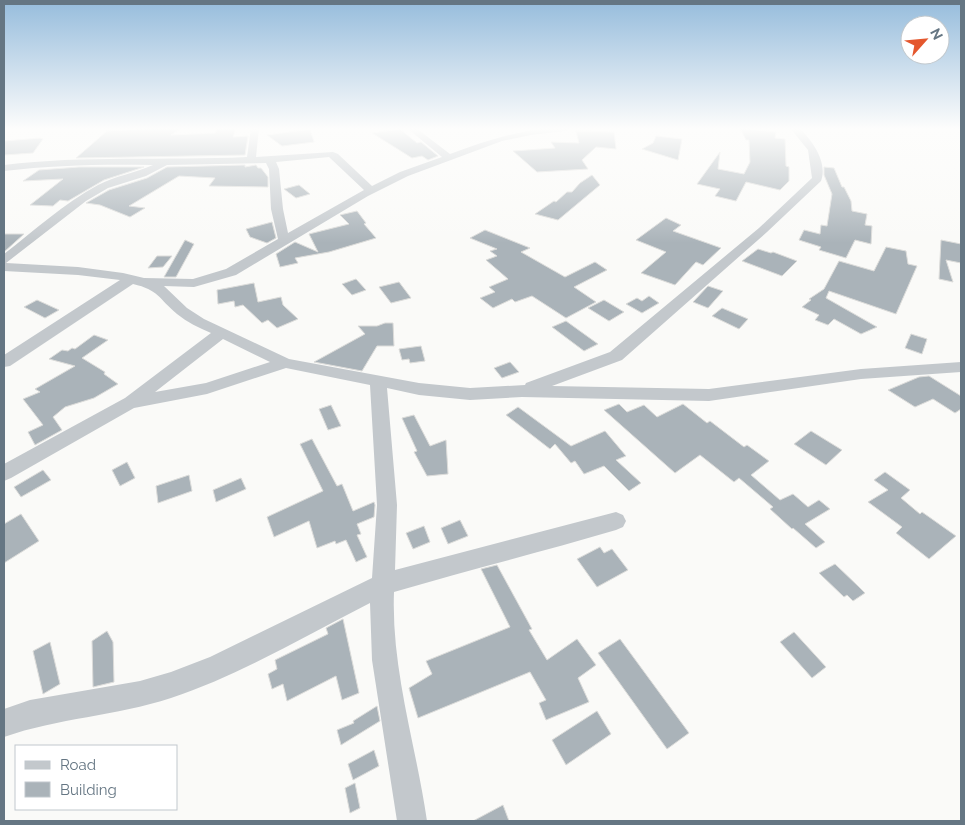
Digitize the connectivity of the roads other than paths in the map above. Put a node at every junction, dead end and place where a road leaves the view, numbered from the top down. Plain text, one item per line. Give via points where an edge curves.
1 (19, 166) edge
2 (158, 166) edge
3 (273, 166) edge
4 (346, 166) edge
5 (426, 166) edge
6 (817, 166) edge
7 (4, 168) edge
8 (371, 191) junction
9 (284, 240) junction
10 (4, 260) edge
11 (4, 268) edge
12 (134, 280) junction
13 (221, 333) junction
14 (4, 362) edge
15 (285, 363) junction
16 (961, 367) edge
17 (378, 381) junction
18 (522, 391) junction
19 (131, 402) junction
20 (4, 473) edge
21 (616, 521) dead end
22 (383, 584) junction
23 (4, 723) edge
24 (412, 821) edge

1 - 7 street
2 - 10 street via 104,186 82,199
3 - 9 street
4 - 8 street
5 - 8 street
6 - 18 street via 816,179 806,190 616,356
8 - 9 street
9 - 12 street via 218,277 194,282
11 - 12 street via 68,270
12 - 13 street via 159,288 182,311
12 - 14 street
13 - 15 street
13 - 19 street
15 - 17 street
15 - 19 street via 207,388
16 - 18 street via 861,374 709,395
17 - 18 street via 470,394
17 - 22 street via 387,506
19 - 20 street
21 - 22 street
22 - 23 street via 216,668 171,685 130,696 30,714
22 - 24 street via 384,660

